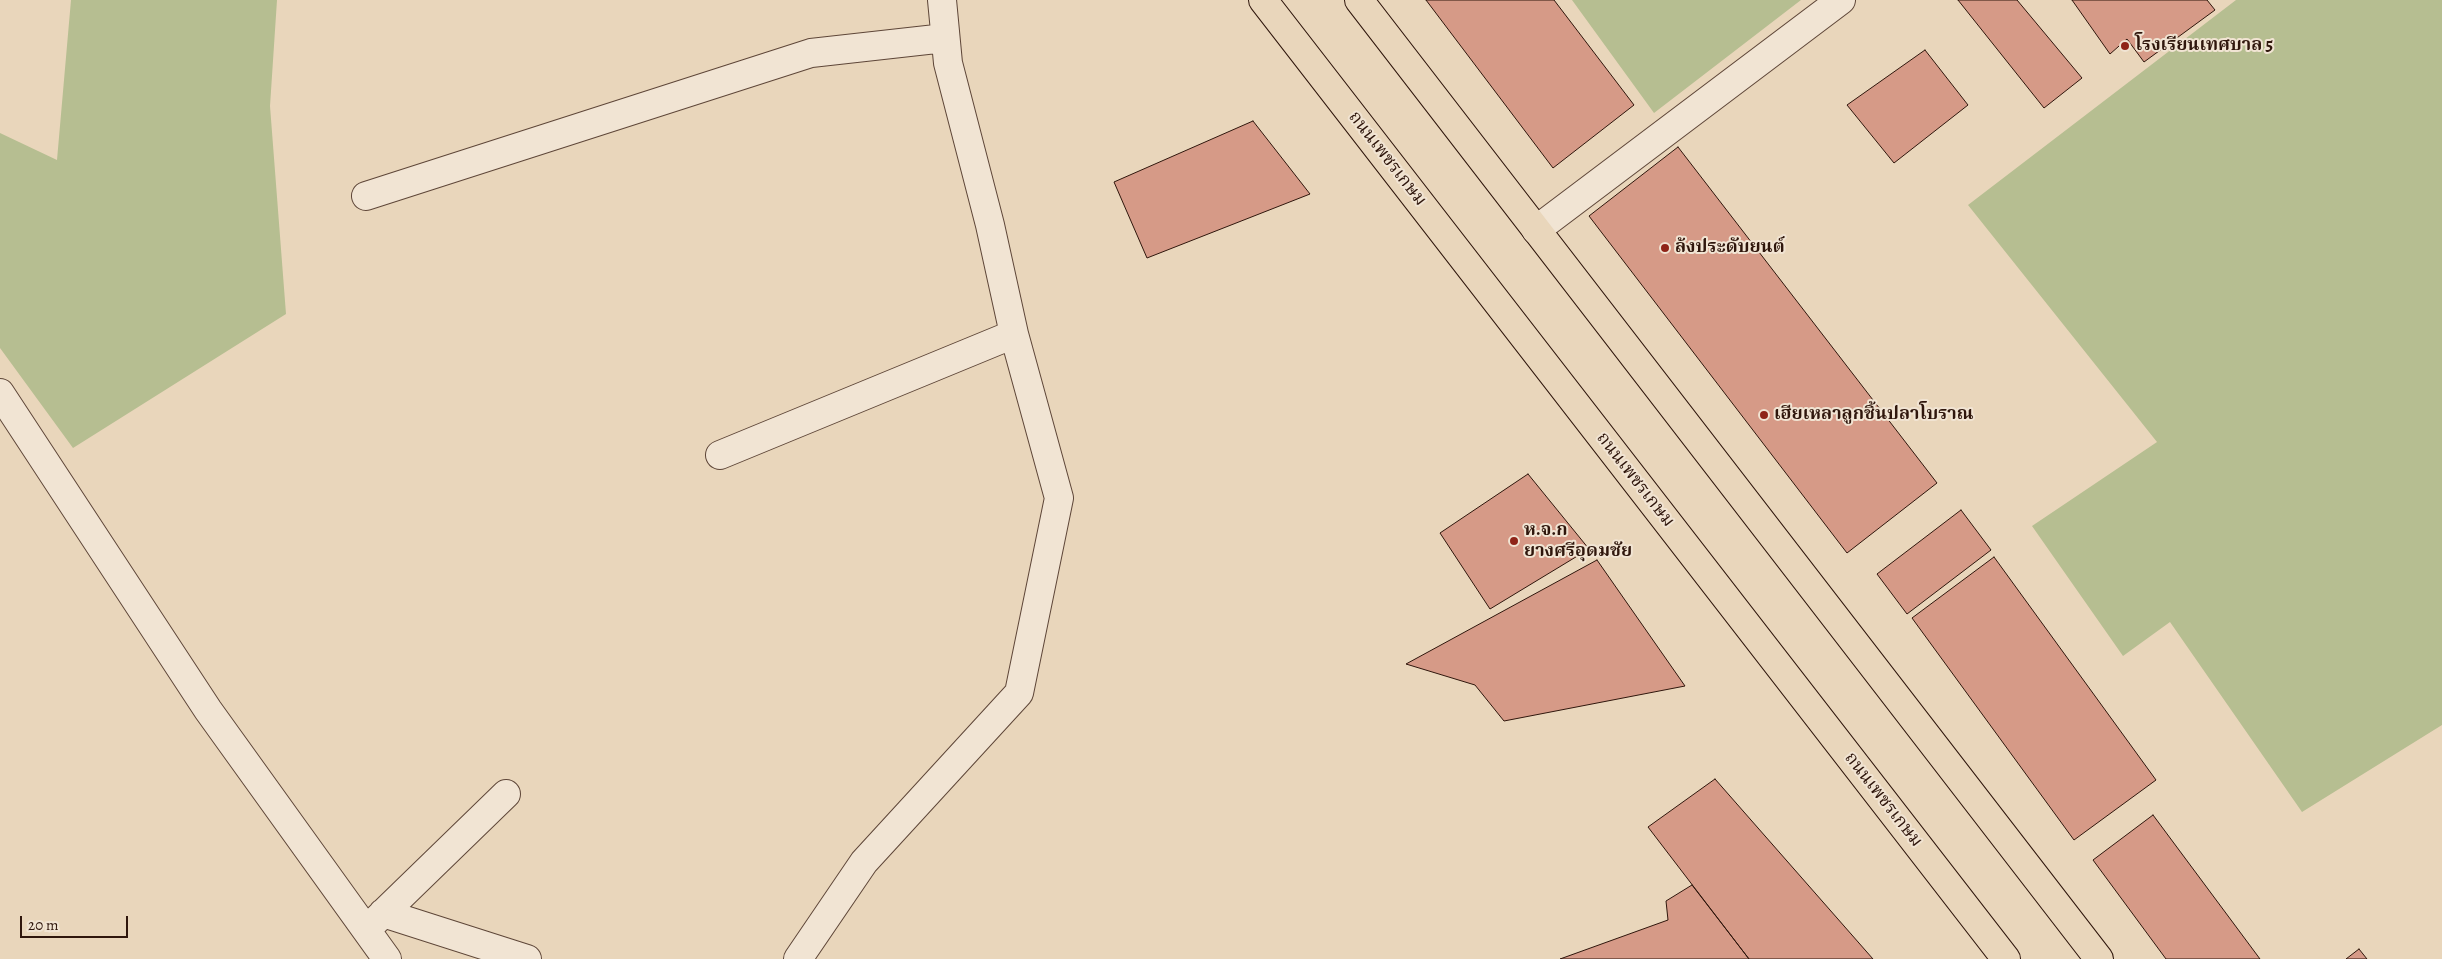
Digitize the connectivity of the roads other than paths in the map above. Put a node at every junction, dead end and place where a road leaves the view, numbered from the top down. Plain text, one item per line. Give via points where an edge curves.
1 (942, 0) edge
2 (1263, 0) edge
3 (1358, 0) edge
4 (1841, 0) edge
5 (945, 38) junction
6 (366, 196) dead end
7 (1536, 230) junction
8 (1014, 334) junction
9 (0, 393) edge
10 (720, 455) dead end
11 (506, 794) dead end
12 (375, 921) junction
13 (387, 959) edge
14 (526, 959) edge
15 (798, 959) edge
16 (2006, 959) edge
17 (2099, 959) edge

1 - 5 street
2 - 16 main road, ถนนเพชรเกษม
3 - 7 main road
4 - 7 street
5 - 6 street via 811,53
5 - 8 street via 948,63
7 - 17 main road
8 - 10 street
8 - 15 street via 1060,498 1019,693 864,862
9 - 12 street via 208,710
11 - 12 street
12 - 13 street
12 - 14 street

